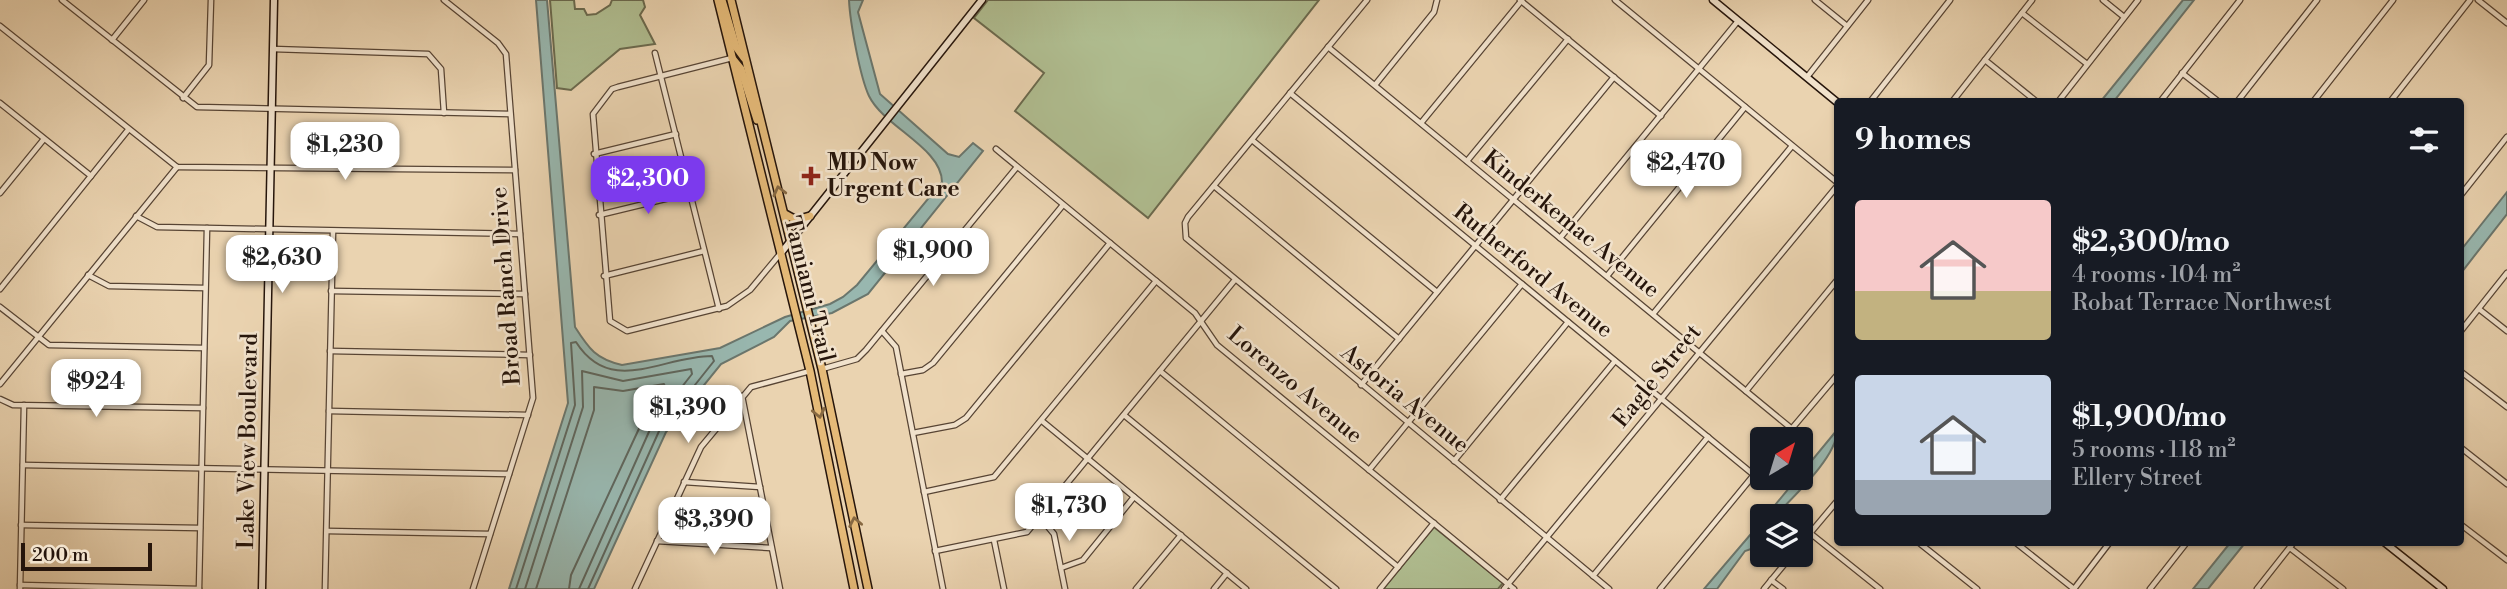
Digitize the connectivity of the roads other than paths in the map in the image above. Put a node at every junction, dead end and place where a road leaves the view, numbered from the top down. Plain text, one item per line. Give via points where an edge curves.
1 (144, 0) edge
2 (211, 0) edge
3 (274, 0) edge
4 (444, 0) edge
5 (720, 0) edge
6 (731, 0) edge
7 (982, 0) edge
8 (1367, 0) edge
9 (1437, 0) edge
10 (1521, 0) edge
11 (1615, 0) edge
12 (1713, 0) edge
13 (1815, 0) edge
14 (1868, 0) edge
15 (1950, 0) edge
16 (2032, 0) edge
17 (2103, 0) edge
18 (2138, 0) edge
19 (2240, 0) edge
20 (2317, 0) edge
21 (2393, 0) edge
22 (2470, 0) edge
23 (2478, 0) edge
24 (65, 1) edge
25 (2022, 13) junction
26 (2124, 17) junction
27 (1738, 21) junction
28 (2507, 23) edge
29 (0, 26) edge
30 (1847, 26) junction
31 (1568, 39) junction
32 (112, 40) junction
33 (1328, 47) junction
34 (273, 49) junction
35 (655, 53) dead end
36 (732, 58) junction
37 (746, 59) junction
38 (1985, 60) junction
39 (2087, 64) junction
40 (1699, 69) junction
41 (2182, 73) junction
42 (661, 76) junction
43 (1614, 77) junction
44 (1807, 77) junction
45 (1375, 85) junction
46 (1290, 93) junction
47 (183, 98) junction
48 (1873, 98) edge
49 (1955, 98) edge
50 (2032, 98) edge
51 (2061, 98) edge
52 (2163, 98) edge
53 (2214, 98) edge
54 (2239, 98) edge
55 (2316, 98) edge
56 (2393, 98) edge
57 (1834, 100) edge
58 (0, 103) edge
59 (1745, 107) junction
60 (272, 109) junction
61 (444, 113) junction
62 (511, 114) junction
63 (1661, 116) junction
64 (1421, 123) junction
65 (128, 130) junction
66 (676, 134) junction
67 (2507, 137) edge
68 (44, 139) junction
69 (1252, 140) junction
70 (1792, 146) junction
71 (768, 147) junction
72 (996, 149) dead end
73 (594, 154) junction
74 (1467, 161) junction
75 (177, 167) junction
76 (1017, 167) junction
77 (271, 169) junction
78 (515, 170) junction
79 (90, 176) junction
80 (1834, 181) edge
81 (1214, 186) junction
82 (1834, 189) edge
83 (2464, 191) edge
84 (690, 192) junction
85 (0, 193) edge
86 (1514, 200) junction
87 (1063, 205) junction
88 (784, 214) junction
89 (599, 215) junction
90 (136, 216) junction
91 (810, 216) junction
92 (206, 228) junction
93 (270, 229) junction
94 (333, 231) junction
95 (520, 234) junction
96 (1560, 238) junction
97 (791, 240) junction
98 (1110, 243) junction
99 (1475, 246) junction
100 (704, 251) junction
101 (781, 253) junction
102 (2507, 273) edge
103 (88, 275) junction
104 (604, 276) junction
105 (1606, 276) junction
106 (1156, 281) junction
107 (1234, 281) junction
108 (1522, 284) junction
109 (1834, 284) edge
110 (205, 288) junction
111 (0, 289) edge
112 (331, 291) junction
113 (1437, 292) junction
114 (525, 294) junction
115 (0, 307) edge
116 (719, 309) junction
117 (2479, 309) junction
118 (1653, 314) junction
119 (1200, 322) junction
120 (1568, 322) junction
121 (2464, 327) edge
122 (882, 331) junction
123 (2507, 331) edge
124 (38, 337) junction
125 (1399, 339) junction
126 (204, 348) junction
127 (330, 351) junction
128 (805, 352) junction
129 (1699, 352) junction
130 (530, 355) junction
131 (1615, 360) junction
132 (822, 369) junction
133 (810, 371) junction
134 (1160, 371) junction
135 (901, 374) junction
136 (2464, 374) edge
137 (1834, 379) edge
138 (0, 384) edge
139 (1361, 385) junction
140 (1746, 391) junction
141 (828, 395) junction
142 (742, 396) junction
143 (0, 399) edge
144 (1661, 399) junction
145 (24, 405) junction
146 (2507, 407) edge
147 (203, 408) junction
148 (329, 411) junction
149 (528, 415) junction
150 (1124, 415) junction
151 (1041, 420) junction
152 (1407, 423) junction
153 (1790, 427) edge
154 (1794, 427) edge
155 (913, 433) junction
156 (1707, 437) junction
157 (2464, 450) edge
158 (1088, 458) junction
159 (1454, 461) junction
160 (23, 465) junction
161 (202, 468) junction
162 (265, 470) junction
163 (1369, 470) junction
164 (328, 471) junction
165 (1750, 472) edge
166 (509, 474) junction
167 (1750, 480) edge
168 (684, 482) junction
169 (2507, 484) edge
170 (760, 487) junction
171 (924, 492) junction
172 (1134, 497) junction
173 (1500, 500) junction
174 (1834, 505) edge
175 (1040, 517) junction
176 (1434, 523) junction
177 (21, 525) junction
178 (2464, 527) edge
179 (201, 528) junction
180 (1813, 529) edge
181 (327, 531) junction
182 (491, 534) junction
183 (1181, 535) junction
184 (1813, 535) edge
185 (1547, 538) junction
186 (994, 540) junction
187 (657, 541) junction
188 (1923, 546) edge
189 (2020, 546) edge
190 (2107, 546) edge
191 (2184, 546) edge
192 (2291, 546) edge
193 (2293, 546) edge
194 (2389, 546) edge
195 (772, 548) junction
196 (935, 551) junction
197 (2507, 561) edge
198 (1398, 567) junction
199 (1782, 567) edge
200 (1061, 568) junction
201 (1227, 573) junction
202 (1593, 576) junction
203 (1772, 580) junction
204 (20, 587) edge
205 (1506, 587) edge
206 (2336, 587) edge
207 (199, 589) edge
208 (262, 589) edge
209 (326, 589) edge
210 (474, 589) edge
211 (635, 589) edge
212 (779, 589) edge
213 (854, 589) edge
214 (868, 589) edge
215 (943, 589) edge
216 (1004, 589) edge
217 (1065, 589) edge
218 (1136, 589) edge
219 (1214, 589) edge
220 (1247, 589) edge
221 (1336, 589) edge
222 (1380, 589) edge
223 (1514, 589) edge
224 (1609, 589) edge
225 (1660, 589) edge
226 (1764, 589) edge
227 (1783, 589) edge
228 (1880, 589) edge
229 (1977, 589) edge
230 (2074, 589) edge
231 (2150, 589) edge
232 (2258, 589) edge
233 (2343, 589) edge
234 (2443, 589) edge

1 - 32 street
2 - 47 street via 209,65
3 - 34 street, Lake View Boulevard
4 - 62 street, Broad Ranch Drive via 503,48
5 - 36 main road, Tamiami Trail
5 - 37 main road via 736,47
6 - 37 main road, Tamiami Trail
7 - 91 street
8 - 33 street
9 - 45 street via 1434,12
10 - 31 street
10 - 64 street
11 - 40 street
12 - 27 street
13 - 30 street
14 - 30 street
15 - 48 street
16 - 25 street
17 - 26 street
18 - 26 street
19 - 41 street
20 - 54 street
21 - 55 street
22 - 56 street
23 - 28 street
24 - 32 street
25 - 38 street
25 - 39 street
26 - 39 street
27 - 40 street
27 - 44 street
29 - 65 street
30 - 44 street
31 - 43 street
31 - 74 street
32 - 47 street
33 - 45 street, Kinderkemac Avenue
33 - 46 street
34 - 60 street, Lake View Boulevard
34 - 61 street via 428,54 441,69
35 - 42 street
36 - 42 street
36 - 71 main road via 741,69
36 - 101 main road, Tamiami Trail
37 - 71 main road, Tamiami Trail
38 - 49 street
38 - 50 street
39 - 51 street
40 - 59 street
40 - 63 street
41 - 52 street
41 - 53 street
42 - 66 street
42 - 73 street via 612,89 596,107
43 - 63 street
43 - 86 street
44 - 57 street
45 - 64 street, Kinderkemac Avenue
46 - 69 street
46 - 99 street, Rutherford Avenue
47 - 60 street via 197,107
58 - 68 street
59 - 70 street
59 - 105 street
60 - 61 street
60 - 77 street, Lake View Boulevard
61 - 62 street
62 - 78 street, Broad Ranch Drive
63 - 96 street
64 - 74 street, Kinderkemac Avenue
65 - 75 street
65 - 79 street
66 - 73 street
66 - 84 street
67 - 83 street
68 - 79 street
68 - 85 street
69 - 81 street
69 - 113 street
70 - 80 street
70 - 118 street
88 -> 71 main road, Tamiami Trail
72 - 76 street, Lorenzo Avenue
73 - 89 street
74 - 86 street, Kinderkemac Avenue
75 - 77 street
75 - 90 street
76 - 87 street, Lorenzo Avenue
76 - 122 street
77 - 78 street
77 - 93 street, Lake View Boulevard
78 - 95 street, Broad Ranch Drive
79 - 111 street
81 - 107 street, Astoria Avenue via 1188,217 1184,232 1189,244
81 - 125 street
82 - 129 street, Eagle Street
84 - 89 street
84 - 100 street
86 - 96 street, Kinderkemac Avenue
86 - 99 street
87 - 98 street, Lorenzo Avenue
87 - 135 street via 933,363
88 - 91 main road via 796,219
88 - 97 main road, Tamiami Trail
89 - 104 street
90 - 92 street via 152,226
90 - 103 street
91 - 97 street
92 - 93 street
92 - 110 street
93 - 94 street
93 - 162 street, Lake View Boulevard
94 - 95 street
94 - 112 street
95 - 114 street, Broad Ranch Drive
96 - 105 street, Kinderkemac Avenue
97 - 101 street
97 - 132 main road, Tamiami Trail
98 - 106 street, Lorenzo Avenue
98 - 155 street via 965,418 955,425
99 - 108 street, Rutherford Avenue
99 - 113 street
100 - 104 street
100 - 116 street
101 - 116 street via 750,290
101 - 128 main road, Tamiami Trail
102 - 117 street
103 - 110 street via 109,286
103 - 124 street
104 - 116 street via 607,314 620,330
105 - 118 street, Kinderkemac Avenue
106 - 119 street, Lorenzo Avenue
106 - 151 street
107 - 119 street
107 - 139 street, Astoria Avenue
108 - 120 street, Rutherford Avenue
108 - 152 street
109 - 140 street
110 - 126 street
112 - 114 street
112 - 127 street
113 - 125 street
114 - 130 street, Broad Ranch Drive
115 - 124 street
117 - 121 street
117 - 123 street
118 - 129 street, Kinderkemac Avenue
119 - 134 street
119 - 163 street, Lorenzo Avenue via 1217,345
120 - 131 street, Rutherford Avenue
120 - 159 street
122 - 132 street via 857,359
122 - 135 street via 893,341
124 - 126 street via 55,345
124 - 138 street
125 - 139 street
126 - 147 street
127 - 130 street
127 - 148 street
128 - 132 main road
128 - 133 main road, Tamiami Trail
129 - 140 street, Kinderkemac Avenue
129 - 144 street, Eagle Street
130 - 149 street, Broad Ranch Drive via 533,398
131 - 144 street, Rutherford Avenue
131 - 173 street
132 - 141 main road, Tamiami Trail
133 - 141 main road
133 - 142 street via 757,384
133 -> 213 main road, Tamiami Trail
134 - 150 street
134 - 198 street
135 - 155 street
136 - 146 street
137 - 154 street
139 - 152 street, Astoria Avenue
140 - 153 street, Kinderkemac Avenue
214 -> 141 main road, Tamiami Trail
142 - 168 street via 701,447
142 - 170 street
143 - 145 street
144 - 156 street, Rutherford Avenue
144 - 185 street, Eagle Street
145 - 147 street
145 - 160 street
147 - 161 street
148 - 149 street
148 - 164 street
149 - 166 street, Broad Ranch Drive
150 - 158 street
150 - 221 street
151 - 158 street
151 - 171 street via 994,477
152 - 159 street, Astoria Avenue
152 - 163 street
155 - 171 street
156 - 165 street, Rutherford Avenue
156 - 202 street
157 - 169 street
158 - 172 street
158 - 175 street
159 - 173 street, Astoria Avenue
160 - 161 street
160 - 177 street
161 - 162 street
161 - 179 street
162 - 164 street
162 - 208 street, Lake View Boulevard
163 - 176 street, Lorenzo Avenue
164 - 166 street
164 - 181 street
166 - 182 street, Broad Ranch Drive
167 - 225 street
168 - 170 street
168 - 187 street
170 - 195 street
171 - 196 street
172 - 183 street
172 - 200 street via 1083,560
173 - 185 street, Astoria Avenue
174 - 180 street
175 - 186 street via 1027,532
175 - 200 street via 1054,534
176 - 198 street
176 - 205 street, Lorenzo Avenue
177 - 179 street
177 - 204 street
178 - 197 street
179 - 207 street
181 - 182 street
181 - 209 street
182 - 210 street, Broad Ranch Drive
183 - 201 street
183 - 218 street
184 - 228 street
185 - 202 street, Astoria Avenue
185 - 205 street, Eagle Street
186 - 196 street
186 - 216 street
187 - 195 street
187 - 211 street
188 - 229 street
189 - 230 street
190 - 230 street
191 - 231 street
192 - 232 street
193 - 206 street
194 - 234 street
195 - 212 street
196 - 215 street
198 - 222 street
199 - 203 street
200 - 217 street
201 - 219 street
201 - 220 street
202 - 224 street, Astoria Avenue
203 - 226 street
203 - 227 street
204 - 207 street
205 - 223 street, Lorenzo Avenue
206 - 233 street

